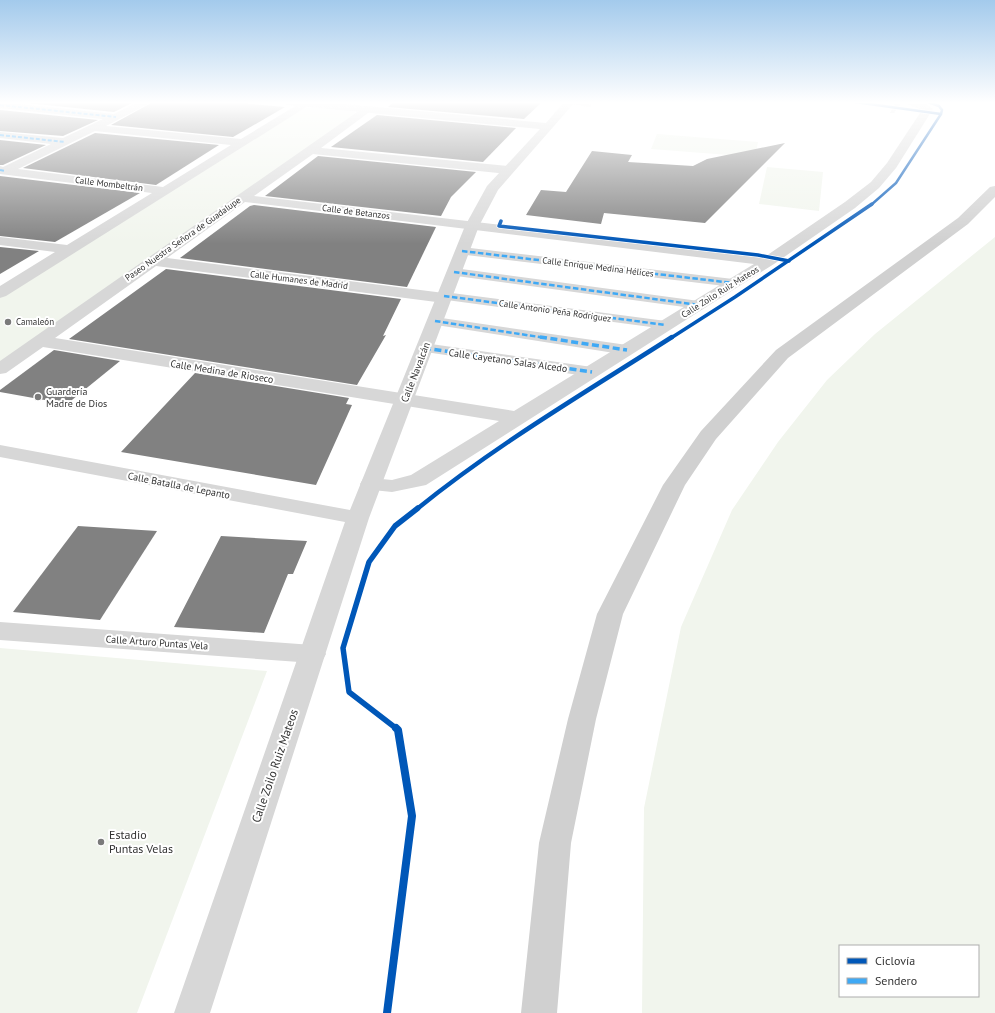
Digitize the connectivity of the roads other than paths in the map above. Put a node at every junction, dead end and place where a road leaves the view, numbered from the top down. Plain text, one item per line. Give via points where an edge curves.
1 (50, 149) edge
2 (232, 149) edge
3 (527, 149) edge
4 (902, 149) edge
5 (309, 150) joint
6 (508, 170) junction
7 (2, 172) edge
8 (995, 190) edge
9 (165, 191) junction
10 (241, 198) junction
11 (472, 226) junction
12 (0, 241) edge
13 (70, 250) junction
14 (462, 251) junction
15 (154, 260) junction
16 (769, 261) junction
17 (454, 272) junction
18 (733, 283) junction
19 (0, 293) edge
20 (444, 297) junction
21 (699, 305) junction
22 (435, 321) junction
23 (666, 325) junction
24 (39, 341) junction
25 (424, 348) junction
26 (627, 350) junction
27 (0, 369) edge
28 (592, 372) junction
29 (404, 400) junction
30 (519, 418) junction
31 (0, 451) edge
32 (371, 484) junction
33 (358, 518) junction
34 (0, 631) edge
35 (313, 654) junction
36 (192, 1013) edge
37 (540, 1013) edge

1 - 7 street
2 - 9 street
3 - 6 street, Calle Navalcán
4 - 16 street, Calle Zoilo Ruiz Mateos via 875,185
5 - 6 street
5 - 10 street, Paseo Nuestra Señora de Guadalupe
6 - 11 street, Calle Navalcán via 492,189
7 - 9 street, Calle Mombeltrán
8 - 37 main road via 963,221 782,354 708,435 674,485 610,614 582,719 555,843
9 - 13 street
10 - 11 street, Calle de Betanzos
10 - 15 street, Paseo Nuestra Señora de Guadalupe
11 - 14 street, Calle Navalcán
11 - 16 street, Calle de Betanzos
12 - 13 street
13 - 19 street
14 - 17 street, Calle Navalcán
14 - 18 street, Calle Enrique Medina Hélices
15 - 20 street, Calle Humanes de Madrid
15 - 24 street, Paseo Nuestra Señora de Guadalupe
16 - 18 street, Calle Zoilo Ruiz Mateos
17 - 20 street, Calle Navalcán
17 - 21 street
18 - 21 street, Calle Zoilo Ruiz Mateos
20 - 22 street, Calle Navalcán
20 - 23 street, Calle Antonio Peña Rodríguez
21 - 23 street, Calle Zoilo Ruiz Mateos
22 - 25 street, Calle Navalcán
22 - 26 street
23 - 26 street, Calle Zoilo Ruiz Mateos
24 - 27 street, Paseo Nuestra Señora de Guadalupe
24 - 29 street, Calle Medina de Rioseco
25 - 28 street, Calle Cayetano Salas Alcedo
25 - 29 street, Calle Navalcán
26 - 28 street, Calle Zoilo Ruiz Mateos
28 - 30 street, Calle Zoilo Ruiz Mateos
29 - 30 street
29 - 32 street, Calle Navalcán
30 - 32 street, Calle Zoilo Ruiz Mateos via 418,480 392,486
31 - 33 street, Calle Batalla de Lepanto
32 - 33 street, Calle Navalcán
33 - 35 street, Calle Zoilo Ruiz Mateos
34 - 35 street, Calle Arturo Puntas Vela
35 - 36 street, Calle Zoilo Ruiz Mateos

